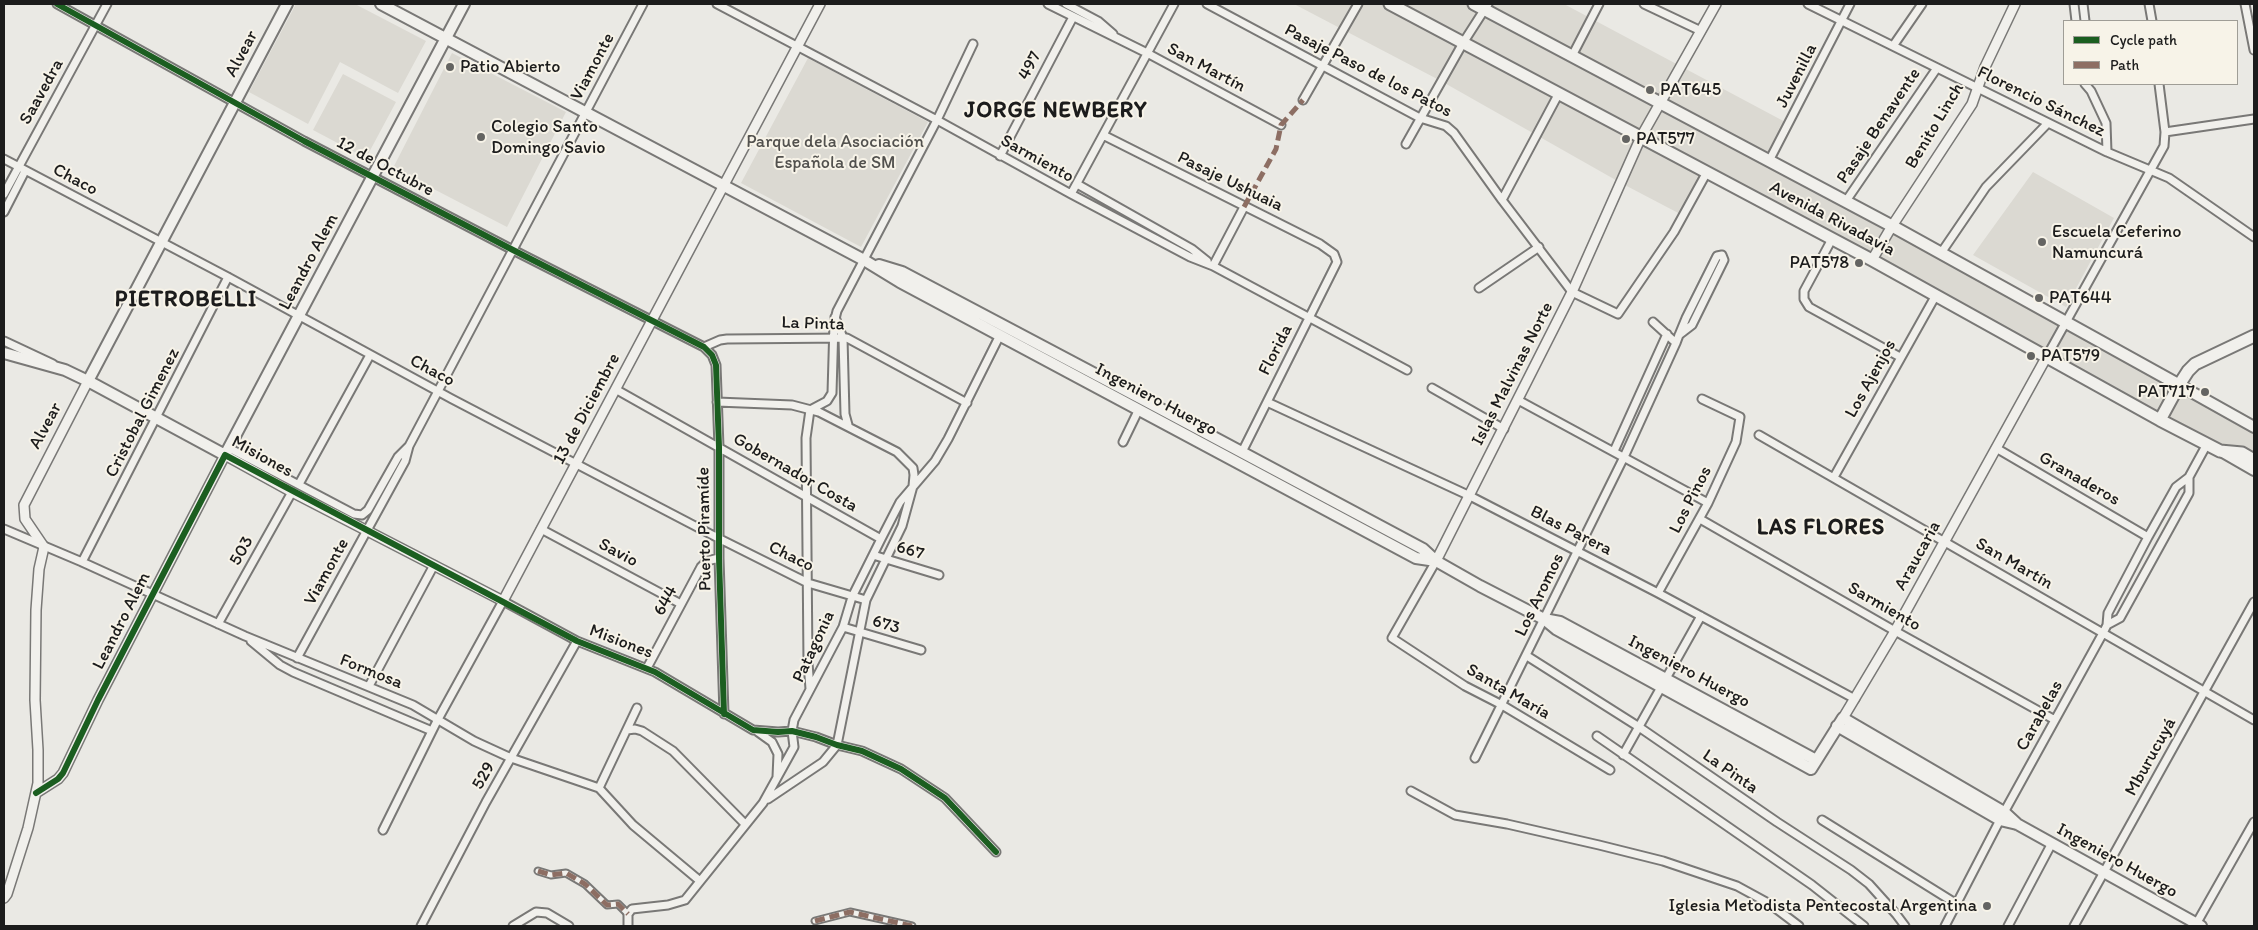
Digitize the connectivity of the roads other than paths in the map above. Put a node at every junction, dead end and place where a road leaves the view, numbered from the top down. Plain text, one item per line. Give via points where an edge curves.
1 (57, 4) edge
2 (107, 4) edge
3 (287, 4) edge
4 (381, 4) edge
5 (464, 4) edge
6 (644, 4) edge
7 (717, 4) edge
8 (820, 4) edge
9 (1048, 4) edge
10 (1066, 4) edge
11 (1174, 4) edge
12 (1207, 4) edge
13 (1358, 4) edge
14 (1390, 4) edge
15 (1599, 4) edge
16 (1644, 4) edge
17 (1716, 4) edge
18 (1808, 4) edge
19 (1850, 4) edge
20 (1922, 4) edge
21 (2016, 4) edge
22 (2074, 4) edge
23 (2083, 4) edge
24 (2149, 4) edge
25 (2245, 4) edge
26 (1482, 6) edge
27 (1073, 17) junction
28 (1842, 20) junction
29 (2076, 20) edge
30 (2085, 20) edge
31 (2152, 20) edge
32 (96, 25) junction
33 (1701, 32) junction
34 (1117, 37) junction
35 (446, 39) junction
36 (1463, 43) junction
37 (973, 44) dead end
38 (798, 46) junction
39 (1893, 46) junction
40 (2254, 50) edge
41 (1147, 53) junction
42 (1572, 56) junction
43 (1323, 66) junction
44 (1937, 68) junction
45 (2159, 85) edge
46 (2091, 87) edge
47 (1978, 88) junction
48 (1559, 93) junction
49 (1303, 100) dead end
50 (1662, 102) junction
51 (234, 103) junction
52 (587, 111) junction
53 (1420, 118) junction
54 (2254, 119) edge
55 (937, 120) junction
56 (2048, 123) junction
57 (1281, 125) dead end
58 (2165, 132) junction
59 (1103, 135) junction
60 (1641, 137) junction
61 (1406, 144) dead end
62 (2107, 152) junction
63 (1000, 156) junction
64 (4, 159) edge
65 (1769, 161) junction
66 (22, 169) junction
67 (2152, 170) junction
68 (1707, 172) junction
69 (372, 177) junction
70 (1077, 184) junction
71 (724, 185) junction
72 (4, 194) edge
73 (1071, 194) junction
74 (1502, 200) junction
75 (1846, 201) junction
76 (1244, 208) junction
77 (4, 212) edge
78 (1892, 226) junction
79 (2254, 236) edge
80 (1832, 239) junction
81 (161, 242) junction
82 (1539, 247) junction
83 (513, 250) junction
84 (1941, 253) junction
85 (864, 260) junction
86 (1872, 260) junction
87 (1338, 262) joint
88 (1213, 266) junction
89 (228, 277) junction
90 (1479, 288) dead end
91 (1572, 292) junction
92 (1936, 295) junction
93 (299, 316) junction
94 (835, 317) junction
95 (1310, 317) junction
96 (652, 322) junction
97 (1652, 322) dead end
98 (2066, 322) junction
99 (1667, 334) junction
100 (1000, 335) junction
101 (1679, 335) junction
102 (2254, 336) edge
103 (834, 337) junction
104 (843, 338) junction
105 (4, 341) edge
106 (1676, 344) junction
107 (704, 347) junction
108 (4, 353) edge
109 (370, 355) junction
110 (2047, 356) junction
111 (1900, 357) junction
112 (65, 370) junction
113 (1407, 370) dead end
114 (88, 380) junction
115 (2179, 385) junction
116 (1432, 388) dead end
117 (617, 390) junction
118 (438, 392) junction
119 (1702, 399) dead end
120 (1518, 400) junction
121 (717, 402) junction
122 (1267, 402) junction
123 (967, 403) junction
124 (1140, 409) junction
125 (810, 410) junction
126 (158, 418) junction
127 (2160, 420) junction
128 (848, 425) junction
129 (2254, 427) edge
130 (1504, 429) junction
131 (1759, 435) dead end
132 (1123, 442) dead end
133 (2207, 444) junction
134 (409, 446) junction
135 (719, 447) junction
136 (1996, 448) junction
137 (227, 451) junction
138 (1614, 451) junction
139 (2220, 451) junction
140 (1242, 452) junction
141 (1624, 457) junction
142 (2254, 460) edge
143 (576, 464) junction
144 (2254, 470) edge
145 (1834, 477) junction
146 (2189, 477) junction
147 (299, 484) junction
148 (913, 486) junction
149 (292, 492) junction
150 (1470, 496) junction
151 (807, 498) junction
152 (1708, 503) junction
153 (362, 515) joint
154 (1700, 518) junction
155 (4, 529) edge
156 (541, 529) junction
157 (367, 530) junction
158 (2148, 537) junction
159 (720, 539) junction
160 (881, 539) junction
161 (1944, 541) junction
162 (44, 547) junction
163 (1578, 551) junction
164 (873, 556) junction
165 (719, 558) junction
166 (886, 559) junction
167 (1436, 561) junction
168 (82, 562) junction
169 (434, 565) junction
170 (939, 575) dead end
171 (808, 584) junction
172 (1658, 593) junction
173 (153, 594) junction
174 (852, 597) junction
175 (866, 600) junction
176 (503, 601) junction
177 (2254, 602) edge
178 (681, 604) junction
179 (1701, 616) junction
180 (1544, 619) junction
181 (218, 624) junction
182 (2107, 625) junction
183 (843, 627) junction
184 (1895, 631) junction
185 (860, 633) junction
186 (2103, 633) junction
187 (245, 636) junction
188 (1392, 638) joint
189 (576, 641) junction
190 (921, 650) dead end
191 (1527, 656) junction
192 (297, 658) junction
193 (647, 668) junction
194 (1665, 683) junction
195 (369, 686) junction
196 (810, 690) junction
197 (2205, 692) junction
198 (1855, 698) junction
199 (1502, 706) junction
200 (637, 708) dead end
201 (724, 714) junction
202 (2055, 720) junction
203 (2254, 720) edge
204 (437, 721) junction
205 (1840, 722) junction
206 (1639, 726) junction
207 (628, 730) junction
208 (432, 731) junction
209 (758, 731) junction
210 (792, 731) junction
211 (1597, 736) dead end
212 (837, 745) junction
213 (1623, 755) junction
214 (511, 758) junction
215 (1475, 758) dead end
216 (1813, 764) joint
217 (1610, 770) dead end
218 (777, 781) junction
219 (599, 788) junction
220 (1411, 791) dead end
221 (36, 793) junction
222 (764, 801) junction
223 (2002, 816) junction
224 (1822, 820) dead end
225 (2254, 822) edge
226 (745, 824) junction
227 (384, 830) dead end
228 (2251, 836) edge
229 (2052, 843) junction
230 (996, 852) dead end
231 (538, 871) dead end
232 (2104, 871) junction
233 (700, 881) junction
234 (4, 898) edge
235 (1955, 903) junction
236 (628, 914) junction
237 (815, 921) dead end
238 (2197, 925) edge
239 (421, 926) edge
240 (513, 926) edge
241 (569, 926) edge
242 (628, 926) edge
243 (912, 926) edge
244 (1799, 926) edge
245 (1864, 926) edge
246 (1905, 926) edge
247 (1945, 926) edge
248 (2008, 926) edge
249 (2074, 926) edge

1 - 32 street, 12 de Octubre
2 - 32 street, Saavedra
3 - 51 main road, Alvear
4 - 35 main road, Ingeniero Huergo
5 - 35 main road, Leandro Alem
6 - 52 street, Viamonte
7 - 38 street, Sarmiento
8 - 38 street, 13 de Diciembre
9 - 27 street, San Martín
10 - 34 street, San Martín via 1098,21
11 - 41 street
12 - 43 street, Pasaje Paso de los Patos
13 - 43 street
14 - 36 main road, Avenida Rivadavia
15 - 42 street
16 - 33 street
17 - 33 street, Islas Malvinas Norte
18 - 28 street, Florencio Sánchez
19 - 28 street, Juvenilla
20 - 39 street
21 - 47 street, Benito Linch
22 - 29 street
23 - 30 street
24 - 31 street
25 - 40 street
26 - 36 street
26 - 42 main road, Avenida Rivadavia
27 - 34 street, San Martín
27 - 63 street, 497
28 - 39 street, Florencio Sánchez
28 - 65 street, Juvenilla
32 - 51 street, 12 de Octubre
32 - 66 street, Saavedra
33 - 50 street, Islas Malvinas Norte
34 - 41 street, San Martín
35 - 52 main road, Ingeniero Huergo
35 - 69 main road, Leandro Alem
36 - 48 main road, Avenida Rivadavia
36 - 53 street
37 - 55 street
38 - 55 street, Sarmiento
38 - 71 street, 13 de Diciembre
39 - 44 street, Florencio Sánchez
41 - 57 street, San Martín
41 - 59 street
42 - 50 main road, Avenida Rivadavia
43 - 49 street
43 - 53 street, Pasaje Paso de los Patos
44 - 47 street, Florencio Sánchez
44 - 75 street, Pasaje Benavente
45 - 58 street
46 - 62 street via 2106,123
47 - 56 street, Florencio Sánchez
47 - 78 street, Benito Linch via 1972,104
48 - 60 main road, Avenida Rivadavia
48 - 74 street
50 - 60 street, Islas Malvinas Norte
50 - 65 main road, Avenida Rivadavia
51 - 69 street, 12 de Octubre
51 - 81 main road, Alvear
52 - 71 main road, Ingeniero Huergo
52 - 83 street, Viamonte
53 - 61 street
53 - 74 street, Pasaje Paso de los Patos via 1446,126 1454,133
54 - 58 street
55 - 63 street, Sarmiento
55 - 85 street
56 - 62 street, Florencio Sánchez
56 - 84 street via 1986,187
58 - 67 street via 2164,146
59 - 70 street
59 - 76 street, Pasaje Ushuaia
60 - 68 main road, Avenida Rivadavia
60 - 91 street, Islas Malvinas Norte
62 - 67 street, Florencio Sánchez
63 - 73 street, Sarmiento
64 - 66 street, Chaco
65 - 75 main road, Avenida Rivadavia
66 - 72 street, Saavedra
66 - 77 street, Saavedra
66 - 81 street, Chaco
67 - 79 street, Florencio Sánchez via 2169,178
67 - 98 street
68 - 80 main road, Avenida Rivadavia
68 - 91 street, Pasaje Paso de los Patos via 1674,232 1618,314
69 - 83 street, 12 de Octubre
69 - 93 main road, Leandro Alem
70 - 73 street
70 - 88 street, Sarmiento via 1192,248
71 - 85 main road, Ingeniero Huergo
71 - 96 street, 13 de Diciembre
73 - 88 street, Sarmiento
74 - 82 street, Pasaje Paso de los Patos
75 - 78 main road, Avenida Rivadavia
76 - 87 street, Pasaje Ushuaia via 1320,244 1334,254
76 - 88 street
78 - 84 main road, Avenida Rivadavia
78 - 86 street, Benito Linch
80 - 86 main road, Avenida Rivadavia
80 - 111 street via 1804,290 1804,299 1809,307
81 - 89 street, Chaco
81 - 114 main road, Alvear
82 - 90 street
82 - 91 street, Pasaje Paso de los Patos
83 - 96 street, 12 de Octubre
83 - 118 street, Viamonte
84 - 98 main road, Avenida Rivadavia
85 - 94 street
85 - 100 main road, Ingeniero Huergo
85 - 140 main road, Ingeniero Huergo via 902,272
86 - 92 main road, Avenida Rivadavia
87 - 95 street, Florida
88 - 95 street, Sarmiento
89 - 93 street, Chaco
89 - 126 street, Cristobal Gimenez
91 - 120 street, Islas Malvinas Norte
92 - 110 main road, Avenida Rivadavia
92 - 111 street, Los Ajenjos
93 - 109 street, Chaco
93 - 137 main road, Leandro Alem
94 - 103 street
94 - 104 street
95 - 113 street, Sarmiento
95 - 122 street, Florida
96 - 107 street, 12 de Octubre
96 - 117 street, 13 de Diciembre
97 - 99 street
98 - 110 street
98 - 115 main road, Avenida Rivadavia
99 - 106 street
99 - 138 street
100 - 123 street, Patagonia
100 - 124 main road, Ingeniero Huergo
101 - 101 street, Los Aromos via 1692,325 1724,260 1722,255 1717,256
101 - 106 street, Los Aromos
102 - 115 main road via 2195,364
103 - 104 street, La Pinta
103 - 107 street, La Pinta via 727,338
103 - 125 street via 832,393 827,401
104 - 123 street, La Pinta
104 - 128 street
105 - 112 street, Misiones
106 - 141 street, Los Aromos
107 - 121 street, Puerto Piramíde via 716,364
108 - 112 main road, Misiones
109 - 118 street, Chaco
109 - 147 street
110 - 127 main road, Avenida Rivadavia
110 - 136 street, Araucaria
111 - 145 street, Los Ajenjos
112 - 114 main road, Misiones
114 - 126 main road, Misiones
114 - 162 street, Alvear via 24,505 25,519
115 - 127 main road
115 - 129 main road, Avenida Rivadavia
116 - 130 street
117 - 135 street, Gobernador Costa
117 - 143 street, 13 de Diciembre
118 - 134 street, Viamonte
118 - 143 street, Chaco
119 - 152 street, Los Pinos via 1740,417 1734,448
120 - 130 street, Islas Malvinas Norte
120 - 138 street
121 - 125 street via 792,405
121 - 135 street, Puerto Piramíde
122 - 140 street, Florida
122 - 150 street, Blas Parera
123 - 148 street, Patagonia via 935,461
124 - 132 street
124 - 167 main road, Ingeniero Huergo via 1416,558
125 - 128 street
125 - 151 street via 806,438
126 - 137 main road, Misiones
126 - 168 street, Cristobal Gimenez
127 - 133 main road, Avenida Rivadavia
128 - 148 street via 907,460 913,468
130 - 150 street, Islas Malvinas Norte
131 - 145 street, San Martín
133 - 139 main road, Avenida Rivadavia
133 - 146 street, Carabelas
134 - 153 street, Viamonte via 398,457
134 - 157 street, Viamonte via 405,461
135 - 151 street, Gobernador Costa
135 - 159 street, Puerto Piramíde
136 - 158 street, Granaderos
136 - 161 street, Araucaria
137 - 147 street, Misiones
137 - 149 street, Misiones
137 - 173 street, Leandro Alem
138 - 141 street
139 - 142 main road via 2242,453
139 - 144 main road, Avenida Rivadavia
140 - 167 main road, Ingeniero Huergo via 1423,549
141 - 152 street
141 - 163 street, Los Aromos
143 - 156 street, 13 de Diciembre
143 - 159 street, Chaco
145 - 161 street, San Martín
146 - 158 street, Carabelas via 2176,487
146 - 182 street, Carabelas via 2189,493 2120,618
147 - 153 street, Misiones via 354,514
148 - 160 street, Patagonia via 900,502
148 - 166 street via 902,526
149 - 157 street, Misiones
149 - 181 street, 503
150 - 163 street, Blas Parera
150 - 167 street, Islas Malvinas Norte
151 - 160 street, Gobernador Costa
151 - 171 street
152 - 154 street, Los Pinos
154 - 172 street, Los Pinos
154 - 184 street, Sarmiento
155 - 162 street, Formosa
156 - 176 street, 13 de Diciembre
156 - 178 street, Savio
157 - 169 street, Misiones
157 - 192 street, Viamonte
158 - 182 street, Carabelas via 2108,613
159 - 165 street, Puerto Piramíde
159 - 171 street, Chaco
160 - 164 street, Patagonia
161 - 184 street, Araucaria
161 - 186 street, San Martín
162 - 168 street, Formosa
162 - 221 street via 36,610
163 - 172 street, Blas Parera
163 - 180 street, Los Aromos
164 - 166 street, 667
164 - 174 street, Patagonia
165 - 178 street, 644 via 707,561 701,567
165 - 201 street, Puerto Piramíde
166 - 170 street, 667
166 - 175 street
167 - 180 main road, Ingeniero Huergo
167 - 188 street, Islas Malvinas Norte
168 - 173 street, Formosa
169 - 176 street, Misiones
169 - 195 street
171 - 174 street, Chaco
171 - 196 street
172 - 179 street, Blas Parera
173 - 181 street, Formosa
173 - 221 street, Leandro Alem via 63,773
174 - 175 street, Chaco
174 - 183 street, Patagonia
175 - 185 street
176 - 189 street, Misiones
176 - 204 street, 13 de Diciembre
177 - 197 street, Mburucuyá
178 - 193 street, 644
179 - 194 street
179 - 198 street, Blas Parera
180 - 191 street, Los Aromos
180 - 194 main road, Ingeniero Huergo via 1556,629
181 - 187 street, Formosa
182 - 186 street, Carabelas
183 - 185 street, 673
183 - 196 street, Patagonia
184 - 198 street, Araucaria
184 - 202 street, Sarmiento
185 - 190 street, 673
185 - 212 street
186 - 197 street, San Martín
186 - 202 street, Carabelas
187 - 192 street, Formosa
187 - 208 street via 280,665
188 - 199 street, Santa María
189 - 193 street, Misiones
189 - 214 street, 529
191 - 199 street, Los Aromos
191 - 206 street, La Pinta
192 - 195 street, Formosa
193 - 201 street, Misiones
194 - 206 street
194 - 216 main road, Ingeniero Huergo
195 - 204 street, Formosa
196 - 210 street, Patagonia via 794,720
197 - 203 street, San Martín
197 - 232 street, Mburucuyá
198 - 205 street, Araucaria
199 - 215 street, Los Aromos
199 - 217 street, Santa María
200 - 207 street
201 - 209 street, Misiones
202 - 223 street, Carabelas
204 - 208 street, 13 de Diciembre
204 - 214 street, Formosa
205 - 216 main road, Araucaria
205 - 223 main road, Ingeniero Huergo
206 - 213 street
206 - 246 street, La Pinta via 1851,870 1869,884
207 - 219 street
207 - 226 street via 642,731 672,752
208 - 227 street, 13 de Diciembre
209 - 210 street, Misiones
209 - 218 street via 772,742 778,754
210 - 212 street, Misiones
210 - 218 street, Patagonia via 794,747
211 - 213 street
212 - 222 street via 823,762
212 - 230 street, Misiones via 878,758 918,779 945,798
213 - 245 street via 1812,885
214 - 219 street, Formosa
214 - 239 street, 529
218 - 222 street, Patagonia
219 - 233 street, Formosa via 633,825
220 - 244 street via 1455,815 1663,861 1736,886 1770,904
221 - 234 street via 28,828
222 - 226 street, Patagonia
223 - 229 main road, Ingeniero Huergo
223 - 235 street, Carabelas
224 - 235 street
225 - 228 street
226 - 233 street, Patagonia
228 - 238 street
229 - 232 main road, Ingeniero Huergo
229 - 248 street
231 - 236 street via 551,875 566,873 585,884 608,905 618,904
232 - 238 main road, Ingeniero Huergo
232 - 249 street, Mburucuyá
233 - 236 street, Patagonia via 685,900 632,909
235 - 247 street, Carabelas
236 - 242 street
237 - 243 street via 850,912
240 - 241 street via 536,912 547,913

